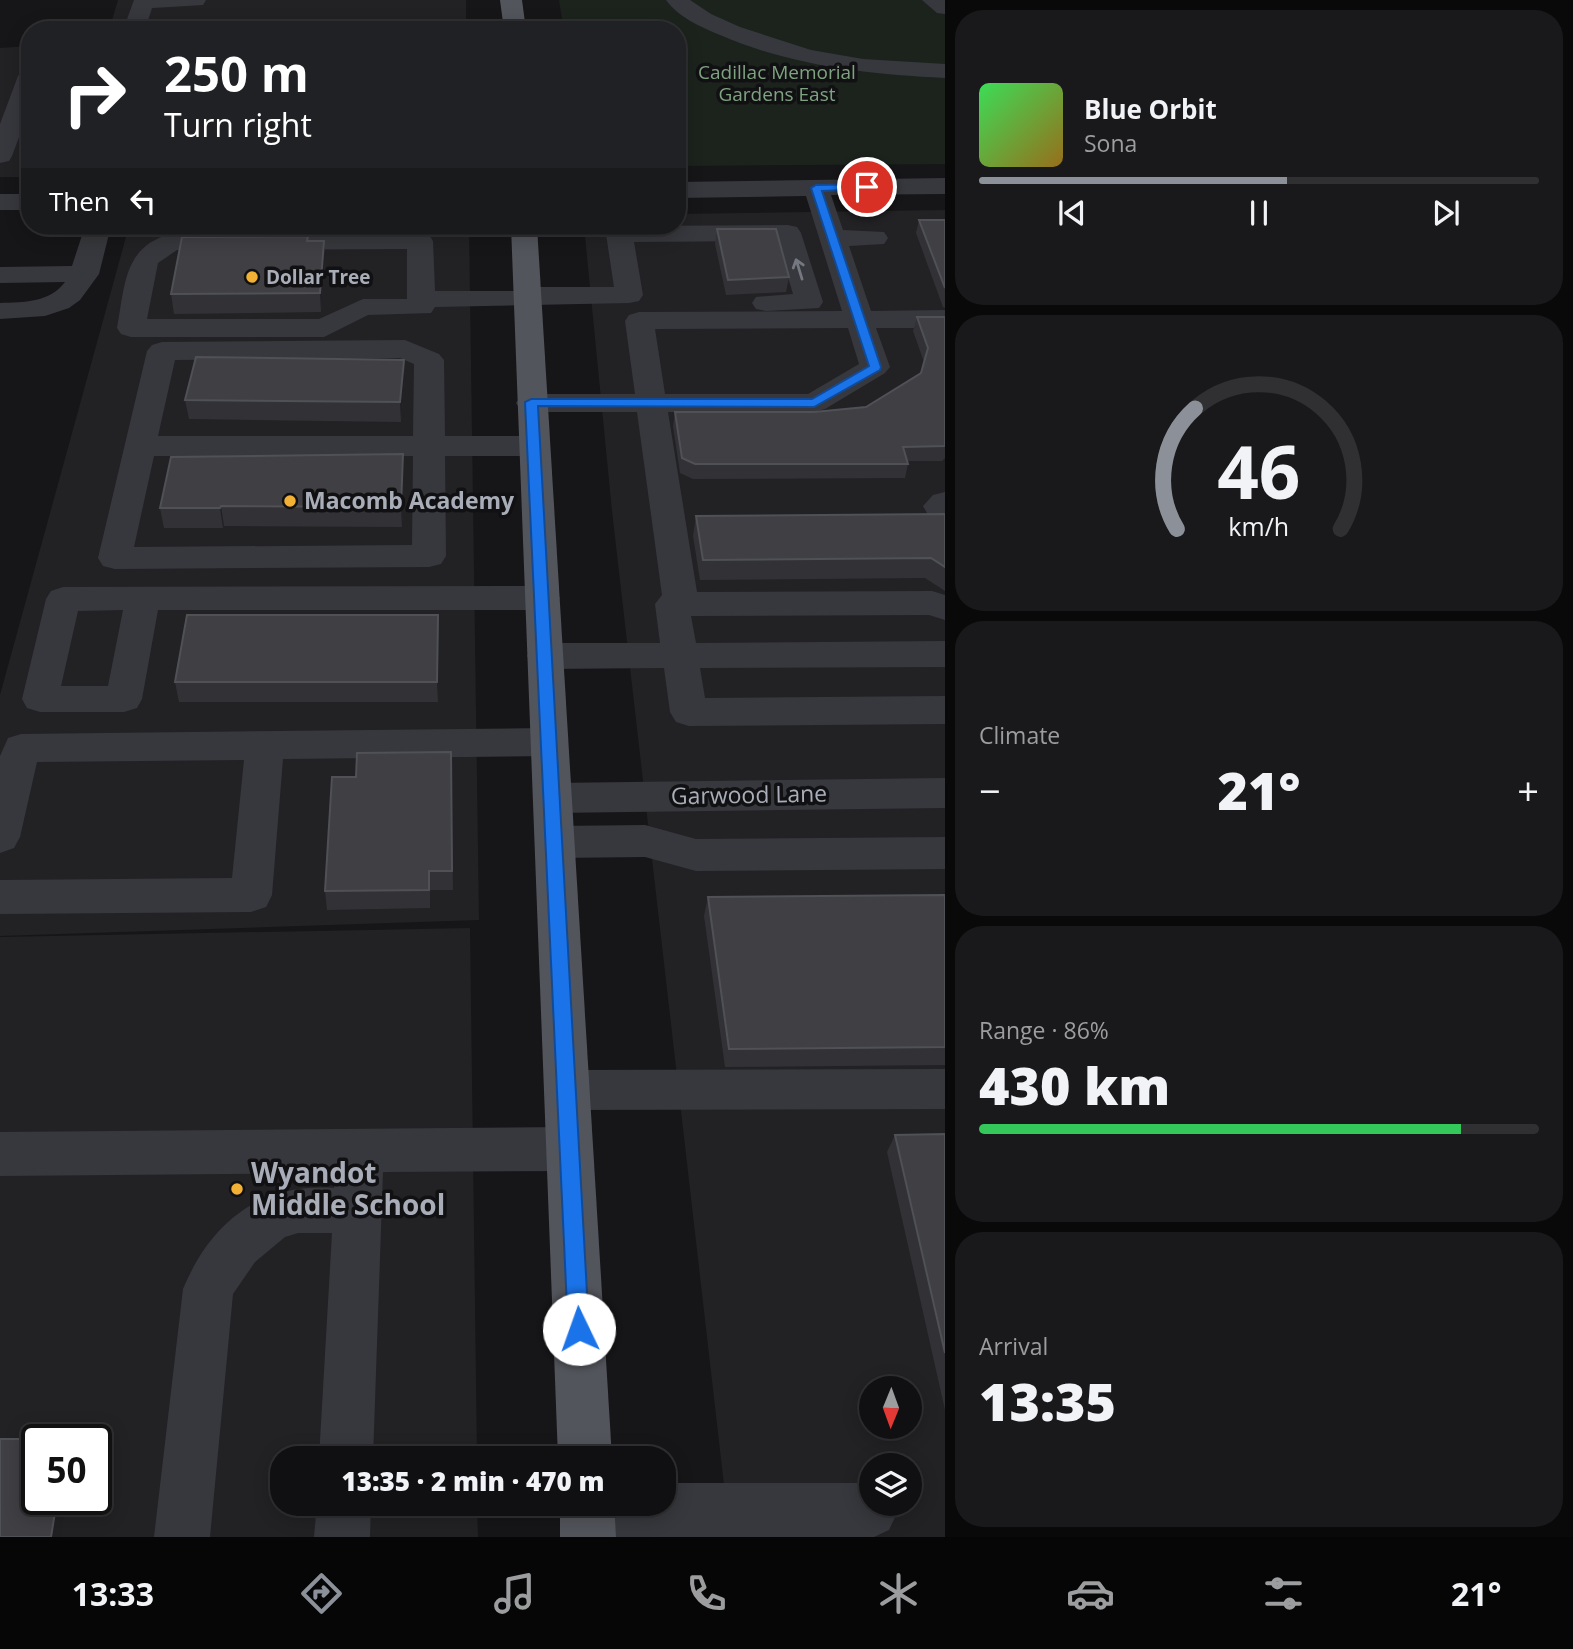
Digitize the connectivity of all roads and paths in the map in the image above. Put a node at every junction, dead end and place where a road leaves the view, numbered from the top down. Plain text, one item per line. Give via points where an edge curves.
1 (195, 0) edge
2 (511, 0) edge
3 (677, 0) edge
4 (933, 0) edge
5 (143, 1) edge
6 (945, 8) edge
7 (137, 21) edge
8 (514, 21) edge
9 (945, 71) edge
10 (21, 100) edge
11 (0, 156) edge
12 (945, 186) edge
13 (816, 188) junction
14 (736, 189) junction
15 (686, 190) edge
16 (0, 202) edge
17 (21, 202) edge
18 (686, 233) edge
19 (748, 233) junction
20 (96, 235) edge
21 (524, 235) edge
22 (619, 235) edge
23 (832, 238) junction
24 (875, 238) dead end
25 (85, 274) junction
26 (0, 275) edge
27 (629, 295) junction
28 (526, 297) junction
29 (421, 299) junction
30 (0, 311) edge
31 (859, 318) junction
32 (945, 319) edge
33 (531, 402) junction
34 (650, 404) junction
35 (141, 446) junction
36 (429, 446) junction
37 (533, 446) junction
38 (542, 598) junction
39 (143, 599) dead end
40 (681, 604) junction
41 (945, 608) edge
42 (945, 654) edge
43 (545, 656) junction
44 (680, 656) junction
45 (945, 710) edge
46 (549, 742) junction
47 (265, 745) junction
48 (945, 793) edge
49 (553, 798) junction
50 (0, 837) edge
51 (555, 842) junction
52 (945, 853) edge
53 (0, 897) edge
54 (945, 1089) edge
55 (567, 1090) junction
56 (570, 1149) junction
57 (360, 1152) junction
58 (0, 1154) edge
59 (357, 1213) junction
60 (347, 1446) edge
61 (584, 1446) edge
62 (859, 1511) edge
63 (343, 1516) edge
64 (587, 1517) edge
65 (182, 1537) edge
66 (342, 1537) edge

1 - 5 street
2 - 8 main road
3 - 9 street via 692,15 750,40 822,62
4 - 6 street
5 - 7 street
10 - 11 street
12 - 13 street
13 - 14 street
13 - 23 street
14 - 15 street
14 - 19 street
16 - 17 street
18 - 19 street
27 -> 19 street via 648,304 809,302 788,233
20 - 25 street
21 - 28 main road
22 - 27 street
23 - 24 street
23 - 31 street
25 - 26 street
25 - 30 street via 65,301 37,311
27 - 28 street
28 - 29 street
28 - 33 main road
29 - 29 street via 420,241 171,242 145,260 131,328 324,328 363,307 421,307
31 - 32 street
31 - 34 street via 875,367 814,403
31 - 34 street via 639,321
33 - 34 street
33 - 37 main road
34 - 40 street
35 - 36 street
35 - 36 street via 162,351 405,349 429,360
35 - 36 street via 115,558 429,556
36 - 37 street
37 - 38 main road
38 - 39 street
38 - 43 main road
40 - 41 street via 932,603
40 - 44 street via 672,604
42 - 44 street
43 - 44 street
43 - 46 main road
44 - 45 street via 689,712
46 - 47 street
46 - 49 main road
47 - 50 street via 21,748
47 - 53 street via 251,895
48 - 49 street, Garwood Lane
49 - 51 main road
51 - 52 street via 645,841 696,855
51 - 55 main road
54 - 55 street
55 - 56 main road
56 - 57 street
56 - 61 main road
57 - 58 street
57 - 59 street
59 - 60 street
59 - 65 street via 311,1210 281,1214 248,1234 223,1261 208,1289
62 - 64 street
63 - 66 street

